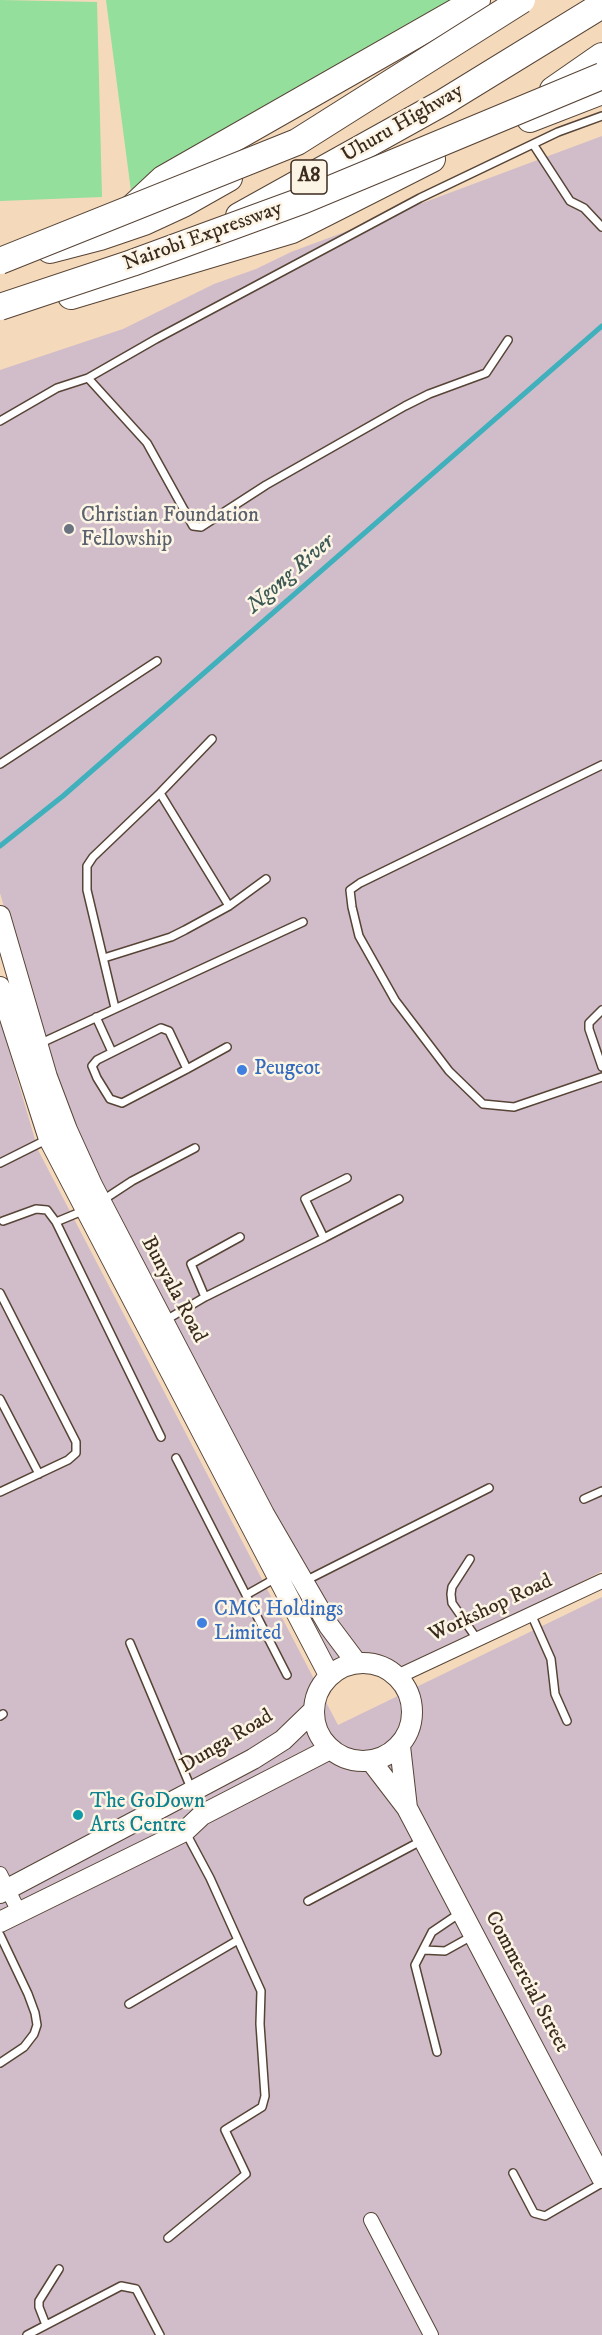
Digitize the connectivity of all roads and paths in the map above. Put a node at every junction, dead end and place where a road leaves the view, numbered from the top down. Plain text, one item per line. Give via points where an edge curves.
1 (520, 0) edge
2 (474, 2) edge
3 (602, 5) edge
4 (602, 56) edge
5 (602, 76) edge
6 (602, 91) edge
7 (522, 111) junction
8 (602, 116) edge
9 (533, 144) junction
10 (602, 227) edge
11 (100, 237) junction
12 (0, 262) edge
13 (71, 296) junction
14 (0, 307) edge
15 (0, 315) edge
16 (508, 340) dead end
17 (88, 378) junction
18 (0, 421) edge
19 (157, 661) dead end
20 (212, 739) dead end
21 (0, 764) edge
22 (602, 765) edge
23 (160, 793) junction
24 (266, 879) dead end
25 (229, 906) junction
26 (0, 916) edge
27 (303, 922) dead end
28 (104, 958) junction
29 (0, 987) edge
30 (115, 1008) junction
31 (602, 1010) edge
32 (96, 1017) junction
33 (37, 1044) junction
34 (227, 1047) dead end
35 (112, 1052) junction
36 (602, 1067) edge
37 (187, 1069) junction
38 (602, 1077) edge
39 (58, 1135) junction
40 (195, 1148) dead end
41 (0, 1163) edge
42 (347, 1178) dead end
43 (399, 1199) dead end
44 (93, 1205) junction
45 (3, 1221) dead end
46 (56, 1222) junction
47 (240, 1237) dead end
48 (324, 1238) junction
49 (0, 1293) edge
50 (205, 1297) junction
51 (155, 1326) junction
52 (0, 1399) edge
53 (161, 1437) dead end
54 (176, 1458) dead end
55 (39, 1474) junction
56 (489, 1488) dead end
57 (602, 1491) edge
58 (0, 1492) edge
59 (584, 1499) dead end
60 (470, 1559) dead end
61 (279, 1577) junction
62 (602, 1581) edge
63 (303, 1582) junction
64 (246, 1595) junction
65 (531, 1614) junction
66 (477, 1639) junction
67 (130, 1643) dead end
68 (356, 1662) junction
69 (287, 1675) dead end
70 (329, 1675) junction
71 (399, 1676) junction
72 (314, 1710) junction
73 (567, 1721) dead end
74 (400, 1746) junction
75 (330, 1749) junction
76 (371, 1761) junction
77 (192, 1792) junction
78 (407, 1808) junction
79 (202, 1815) junction
80 (185, 1831) junction
81 (424, 1840) junction
82 (3, 1885) edge
83 (308, 1902) dead end
84 (20, 1912) junction
85 (462, 1912) junction
86 (0, 1922) edge
87 (0, 1935) edge
88 (474, 1935) junction
89 (238, 1940) junction
90 (424, 1950) junction
91 (129, 2004) dead end
92 (437, 2052) dead end
93 (0, 2063) edge
94 (513, 2173) dead end
95 (602, 2178) edge
96 (602, 2183) edge
97 (371, 2220) dead end
98 (168, 2238) dead end
99 (59, 2269) dead end
100 (46, 2325) junction
101 (27, 2335) edge
102 (160, 2335) edge
103 (432, 2335) edge

1 - 11 highway, Uhuru Highway / A8 via 232,177 144,222
1 - 12 highway, bridge via 297,142
2 - 11 highway via 163,179
3 - 13 highway, Uhuru Highway / A8 via 444,102 256,207
4 - 7 highway, bridge
5 - 7 highway, Nairobi Expressway, bridge
6 - 13 highway via 421,163 292,230
7 - 14 highway, Nairobi Expressway, bridge via 304,200
8 - 9 lane
9 - 10 lane via 570,201 584,208
9 - 17 lane via 420,198
11 - 12 highway, Uhuru Highway / A8
13 - 15 highway, Uhuru Highway / A8
16 - 17 lane via 486,372 405,406 197,528 147,443
17 - 18 lane via 57,388
19 - 21 lane
20 - 23 lane
22 - 38 lane via 351,890 359,936 395,1000 449,1071 483,1104 514,1107
23 - 25 lane
23 - 28 lane via 87,866 87,890
24 - 25 lane
25 - 28 lane via 171,937
26 - 33 main road, Bunyala Road
27 - 30 lane
28 - 30 lane
29 - 39 main road, Bunyala Road
30 - 32 lane
31 - 36 lane via 589,1023 589,1029
32 - 33 lane
32 - 35 lane
33 - 39 main road, Bunyala Road
34 - 37 lane
35 - 37 lane via 161,1028 169,1031
35 - 37 lane via 92,1065 110,1099 122,1103
39 - 41 lane
39 - 44 main road, Bunyala Road
40 - 44 lane
42 - 48 lane via 305,1199
43 - 48 lane
44 - 46 lane
44 - 51 main road, Bunyala Road
45 - 46 lane via 42,1208
46 - 53 lane
47 - 50 lane via 191,1264
48 - 50 lane
49 - 55 lane via 76,1442 76,1453 68,1460
50 - 51 lane
51 - 61 main road, Bunyala Road
51 - 63 main road, Bunyala Road
52 - 55 lane
54 - 64 lane
55 - 58 lane
56 - 63 lane
57 - 59 lane
60 - 66 lane via 451,1594 452,1602
61 - 64 lane
61 - 70 main road, Bunyala Road
62 - 65 street, Workshop Road
63 - 68 main road, Bunyala Road
64 - 69 lane
65 - 66 street, Workshop Road
65 - 73 lane via 551,1659 555,1694
66 - 71 street, Workshop Road
67 - 77 lane
68 - 70 main road
68 - 71 main road via 379,1664
70 - 72 main road via 318,1691
71 - 74 main road via 409,1692 413,1711 410,1729
72 - 75 main road via 318,1731
72 - 77 main road, Dunga Road via 283,1740
74 - 76 main road
74 - 78 main road, Commercial Street
75 - 76 main road via 342,1757
75 - 79 main road
76 - 78 main road, Commercial Street
77 - 79 lane
77 - 82 main road, Dunga Road
78 - 81 main road, Commercial Street
79 - 80 main road
80 - 84 main road
80 - 89 lane
81 - 83 lane
81 - 85 main road, Commercial Street
82 - 84 street
84 - 86 main road
85 - 88 main road, Commercial Street
85 - 90 lane via 432,1932
87 - 93 lane via 32,2003 37,2025 24,2047
88 - 90 lane via 445,1951
88 - 95 main road, Commercial Street
89 - 91 lane
89 - 98 lane via 261,1991 265,2096 262,2108 225,2130 246,2174
90 - 92 lane via 417,1958 415,1972
94 - 96 lane via 534,2213 545,2216
97 - 103 street
99 - 100 lane via 39,2301
100 - 101 lane
100 - 102 lane via 121,2286 136,2289

